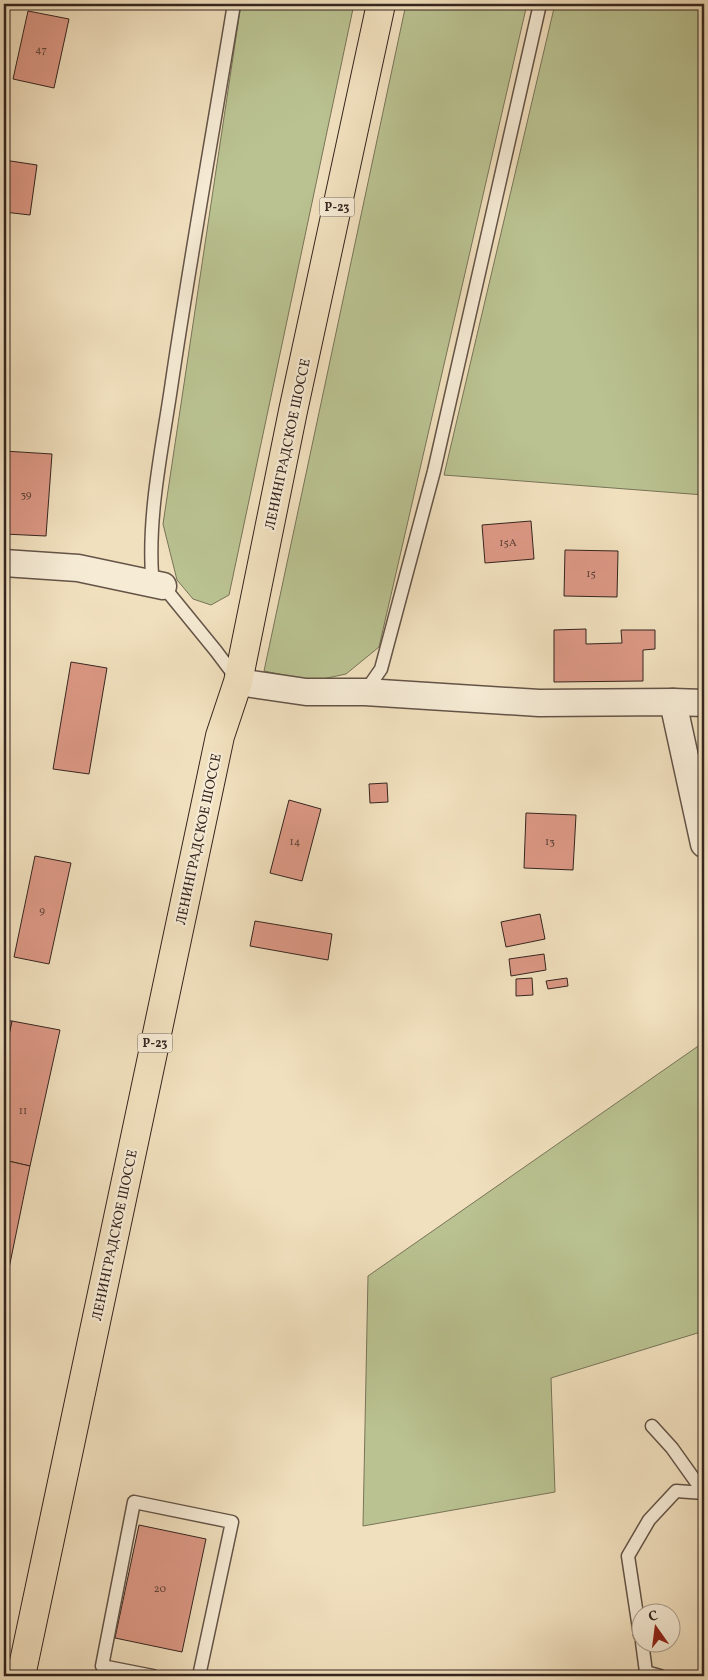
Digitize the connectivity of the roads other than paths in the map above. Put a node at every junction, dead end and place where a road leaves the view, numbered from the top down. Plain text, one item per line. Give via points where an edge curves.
1 (234, 4) edge
2 (381, 4) edge
3 (540, 4) edge
4 (4, 563) edge
5 (162, 586) junction
6 (238, 682) junction
7 (365, 692) junction
8 (673, 702) junction
9 (704, 703) edge
10 (703, 841) edge
11 (652, 1426) dead end
12 (704, 1493) edge
13 (635, 1602) edge
14 (643, 1652) edge
15 (21, 1676) edge
16 (151, 1676) edge
17 (199, 1676) edge
18 (660, 1676) edge

1 - 5 lane via 177,347 152,526 152,575
2 - 6 highway, ЛЕНИНГРАДСКОЕ ШОССЕ / Р-23
3 - 7 lane via 434,471 381,669
4 - 5 street via 78,568
5 - 6 lane
6 - 7 street via 306,692
6 - 15 highway, ЛЕНИНГРАДСКОЕ ШОССЕ / Р-23 via 220,736
7 - 8 street via 539,703
8 - 9 street
8 - 10 street
11 - 12 lane
12 - 13 lane via 676,1492 649,1520 628,1556
14 - 18 lane via 646,1672
16 - 17 lane via 102,1666 134,1502 232,1522

